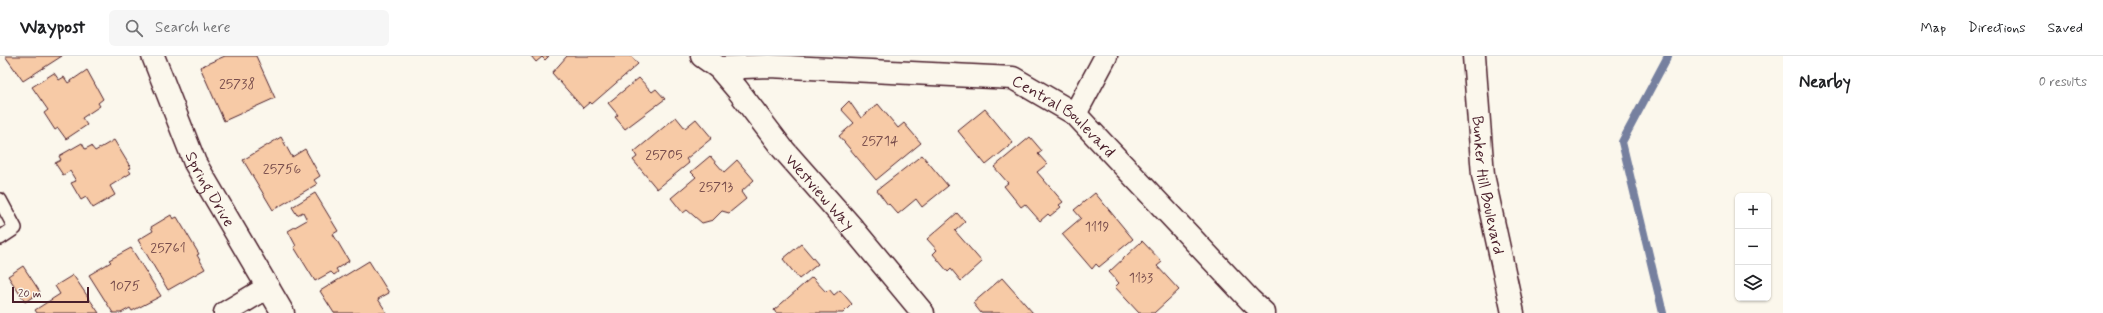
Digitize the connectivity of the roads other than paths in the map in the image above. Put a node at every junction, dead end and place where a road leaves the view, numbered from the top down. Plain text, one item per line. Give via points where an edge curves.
1 (153, 56) edge
2 (1106, 56) edge
3 (1474, 56) edge
4 (710, 62) edge
5 (1074, 114) junction
6 (0, 200) edge
7 (0, 238) edge
8 (268, 287) junction
9 (225, 313) edge
10 (283, 313) edge
11 (923, 313) edge
12 (1264, 313) edge
13 (1513, 313) edge

1 - 8 street, Spring Drive via 195,163
2 - 5 street
3 - 13 street, Bunker Hill Boulevard via 1483,175
4 - 5 street, Central Boulevard via 1013,78
4 - 11 street, Westview Way via 737,89 782,148
5 - 12 street, Central Boulevard
6 - 7 lane via 15,228
8 - 9 street
8 - 10 street, Spring Drive

